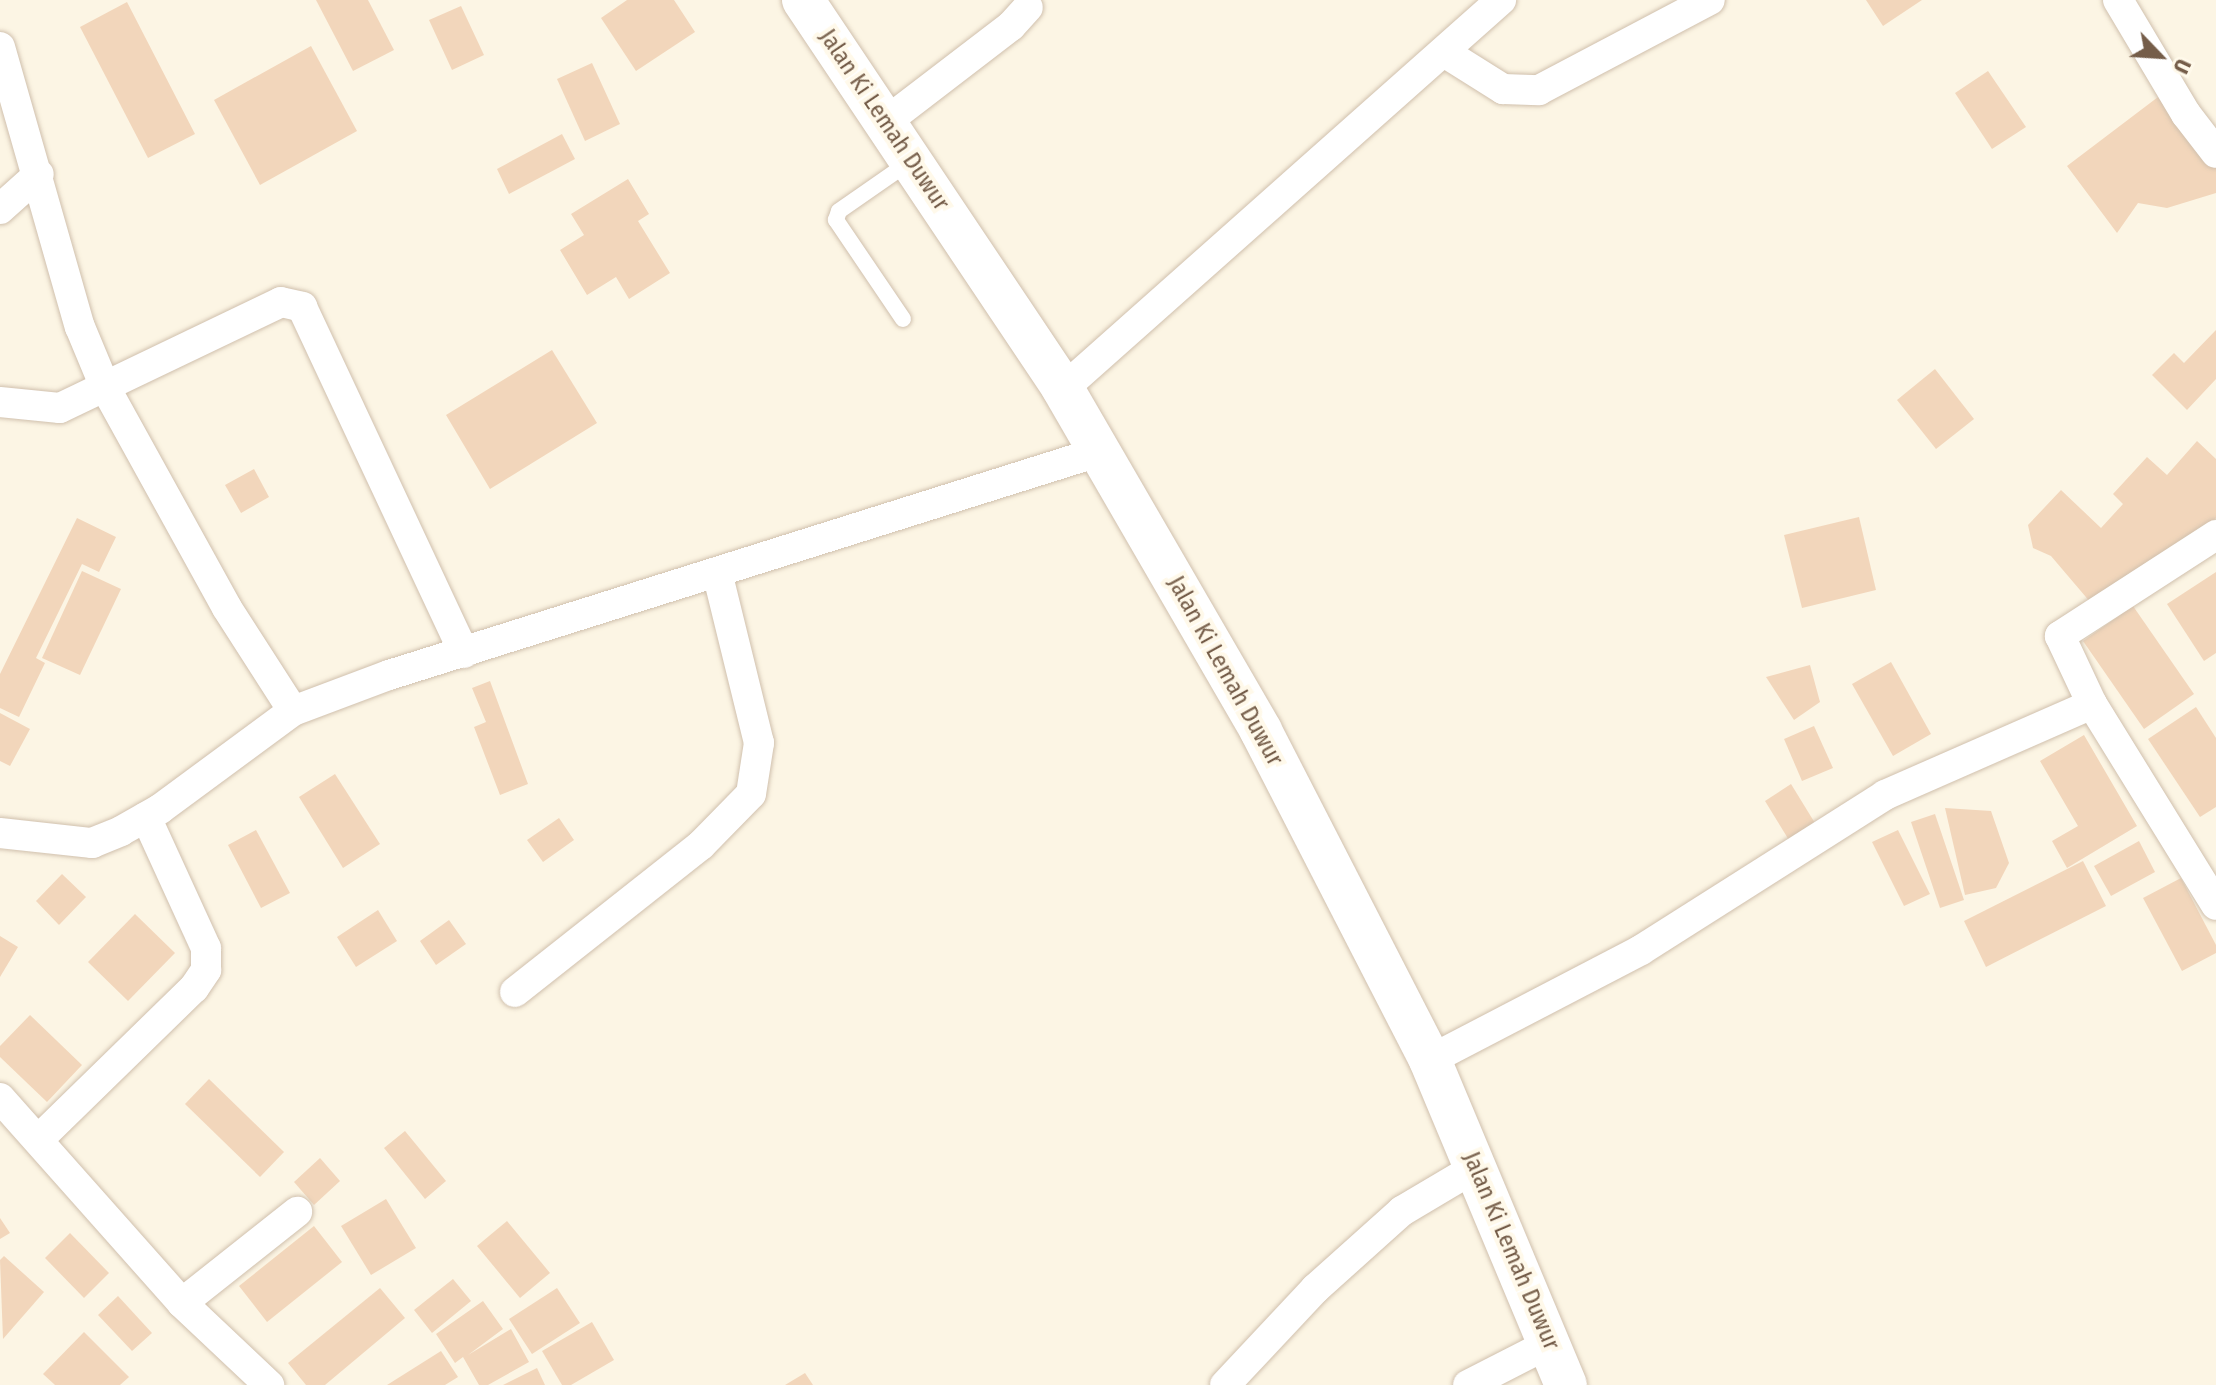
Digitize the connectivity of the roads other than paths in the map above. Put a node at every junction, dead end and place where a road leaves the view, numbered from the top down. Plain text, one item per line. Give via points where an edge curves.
1 (803, 0) edge
2 (1501, 0) edge
3 (1710, 0) edge
4 (2118, 0) edge
5 (1028, 7) dead end
6 (0, 47) edge
7 (1444, 52) junction
8 (887, 121) junction
9 (2216, 153) edge
10 (913, 160) junction
11 (39, 174) junction
12 (0, 209) edge
13 (903, 319) dead end
14 (105, 387) junction
15 (1063, 389) junction
16 (0, 402) edge
17 (1101, 451) junction
18 (2216, 535) edge
19 (717, 572) junction
20 (464, 653) junction
21 (2092, 704) junction
22 (293, 711) junction
23 (146, 817) junction
24 (0, 833) edge
25 (2216, 905) edge
26 (515, 992) dead end
27 (1430, 1060) junction
28 (0, 1098) edge
29 (38, 1140) junction
30 (1476, 1167) junction
31 (297, 1212) dead end
32 (182, 1303) junction
33 (1550, 1343) junction
34 (269, 1385) edge
35 (1225, 1385) edge
36 (1468, 1385) edge
37 (1566, 1385) edge

1 - 8 main road, Jalan Ki Lemah Duwur
2 - 7 street
3 - 7 street via 1539,90 1503,89
4 - 9 street via 2186,114
5 - 8 street via 1011,26
6 - 11 street
7 - 15 street
8 - 10 main road, Jalan Ki Lemah Duwur
10 - 13 lane via 839,211 836,220
10 - 15 main road, Jalan Ki Lemah Duwur
11 - 12 street
11 - 14 street via 80,327
14 - 16 street via 60,408
14 - 20 street via 281,302 302,307
14 - 22 street via 227,608
15 - 17 main road, Jalan Ki Lemah Duwur
17 - 19 street
17 - 27 main road, Jalan Ki Lemah Duwur via 1261,731
18 - 21 street via 2060,636
19 - 20 street
19 - 26 street via 759,743 759,771 751,794 701,845
20 - 22 street
21 - 25 street
21 - 27 street via 1885,795 1641,950
22 - 23 street
23 - 24 street via 92,843
23 - 29 street via 206,948 206,970 194,988
27 - 30 main road, Jalan Ki Lemah Duwur
28 - 29 street
29 - 32 street
30 - 33 main road, Jalan Ki Lemah Duwur
30 - 35 street via 1402,1211 1315,1289
31 - 32 street
32 - 34 street
33 - 36 street
33 - 37 main road, Jalan Ki Lemah Duwur

